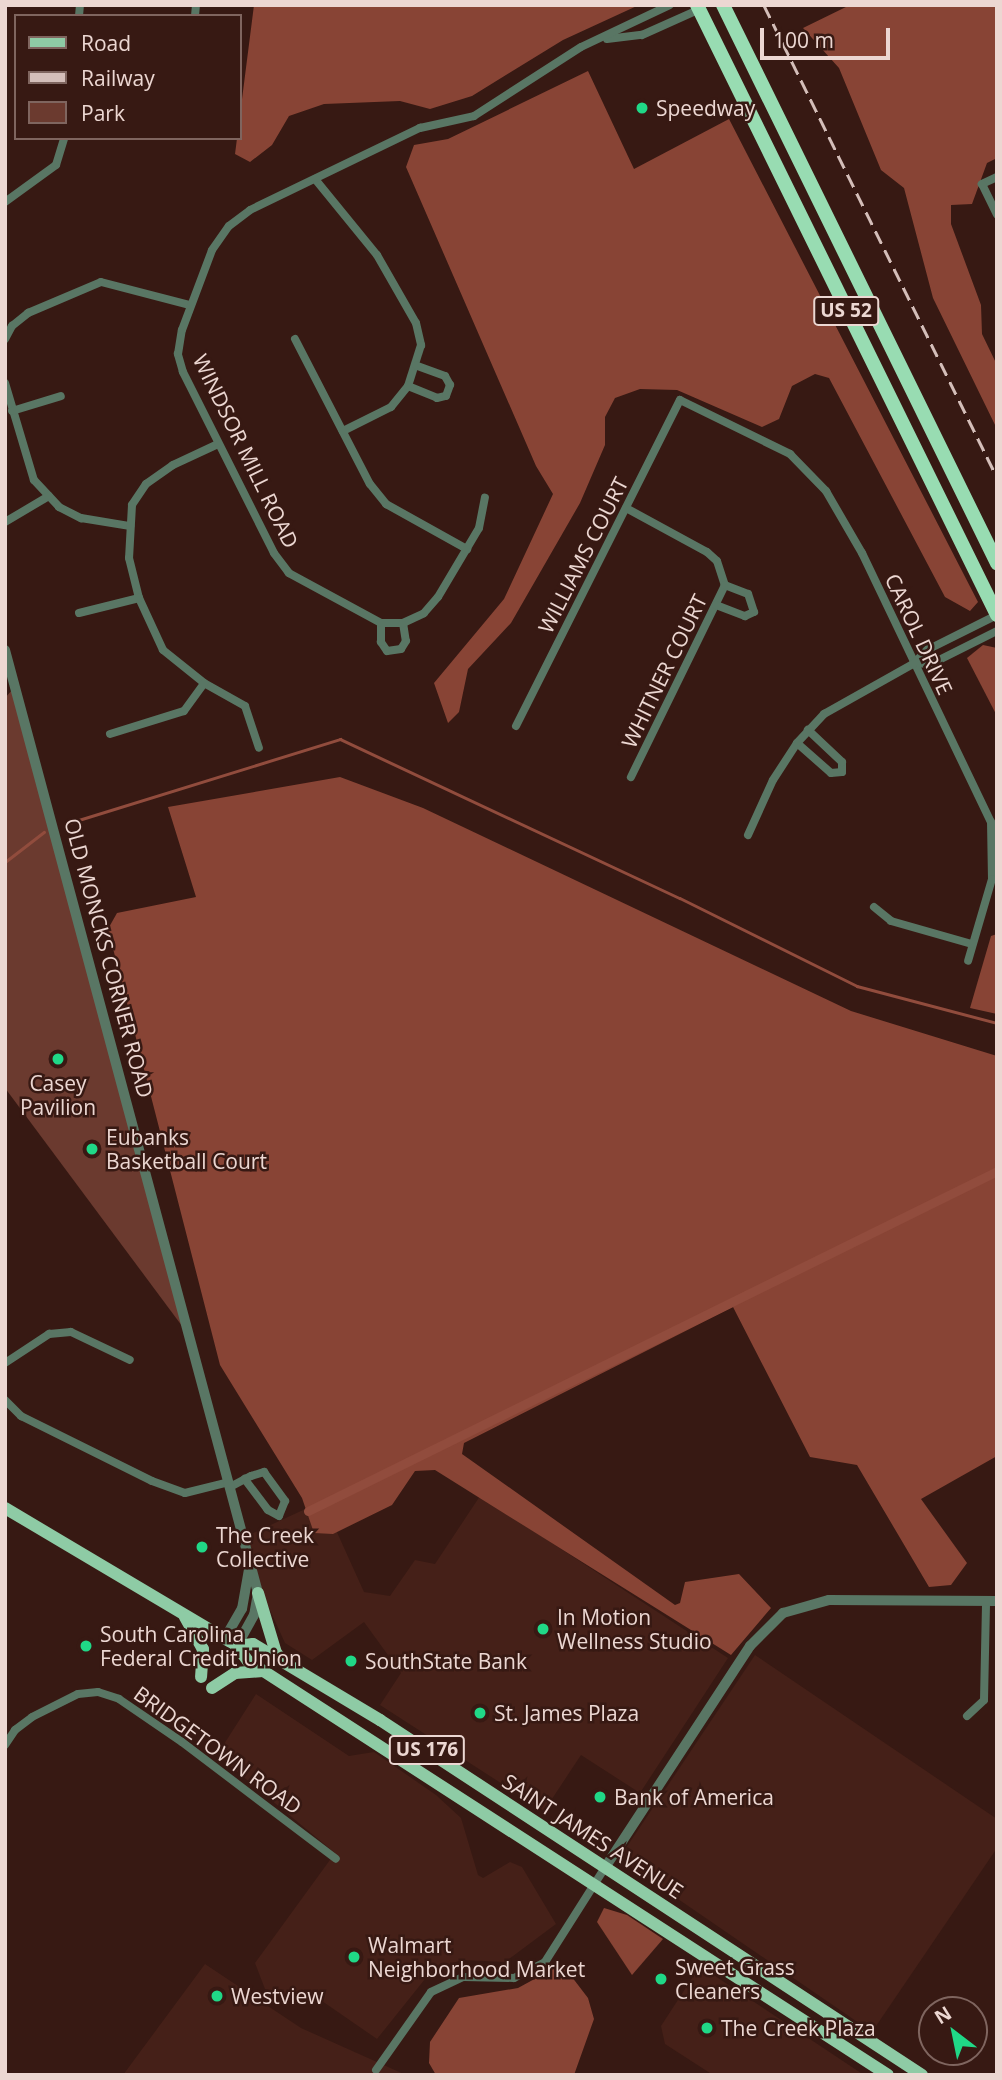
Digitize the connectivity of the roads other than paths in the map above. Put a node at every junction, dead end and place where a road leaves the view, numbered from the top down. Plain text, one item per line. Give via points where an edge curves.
1 (670, 5) edge
2 (723, 5) edge
3 (700, 7) edge
4 (581, 47) junction
5 (63, 140) edge
6 (997, 177) edge
7 (315, 179) junction
8 (5, 202) edge
9 (997, 215) edge
10 (190, 305) junction
11 (5, 339) edge
12 (295, 339) dead end
13 (417, 366) junction
14 (5, 383) edge
15 (408, 386) junction
16 (61, 396) dead end
17 (680, 400) joint
18 (12, 411) junction
19 (344, 431) junction
20 (218, 444) junction
21 (49, 496) junction
22 (485, 498) dead end
23 (626, 508) junction
24 (5, 522) edge
25 (130, 526) junction
26 (467, 549) junction
27 (997, 563) edge
28 (725, 585) junction
29 (139, 598) junction
30 (716, 605) junction
31 (79, 614) dead end
32 (997, 615) edge
33 (381, 623) junction
34 (403, 623) junction
35 (997, 631) edge
36 (5, 650) edge
37 (913, 663) junction
38 (204, 683) junction
39 (516, 726) dead end
40 (808, 730) junction
41 (110, 734) dead end
42 (797, 744) junction
43 (259, 748) dead end
44 (631, 777) dead end
45 (748, 835) dead end
46 (874, 907) dead end
47 (972, 944) junction
48 (968, 961) dead end
49 (130, 1360) dead end
50 (5, 1363) edge
51 (5, 1400) edge
52 (245, 1479) junction
53 (230, 1485) junction
54 (5, 1508) edge
55 (250, 1561) junction
56 (258, 1593) junction
57 (991, 1601) edge
58 (183, 1614) junction
59 (225, 1638) junction
60 (237, 1646) junction
61 (285, 1662) junction
62 (264, 1671) junction
63 (201, 1677) dead end
64 (212, 1688) dead end
65 (967, 1716) dead end
66 (5, 1745) edge
67 (336, 1860) dead end
68 (606, 1866) junction
69 (595, 1882) junction
70 (376, 2070) dead end
71 (888, 2075) edge
72 (922, 2075) edge

1 - 4 street, WINDSOR MILL ROAD
2 - 27 highway, US 52
3 - 4 street, WINDSOR MILL ROAD via 642,35 613,37
3 - 32 highway, US 52
4 - 7 street, WINDSOR MILL ROAD via 474,116 420,128
5 - 8 street via 56,164
6 - 9 street via 982,184
7 - 10 street, WINDSOR MILL ROAD via 250,210 229,226 212,250
7 - 13 street via 377,255 416,323 421,345
10 - 11 street via 101,282 28,313
10 - 20 street, WINDSOR MILL ROAD via 178,354
12 - 19 street
13 - 15 street
13 - 15 street via 445,376 450,385 446,396 437,398
14 - 18 street
15 - 19 street via 391,407
16 - 18 street
17 - 23 street, WILLIAMS COURT
17 - 37 street, CAROL DRIVE via 790,454 826,491 862,553
18 - 21 street via 34,480
19 - 26 street via 370,484 386,504
20 - 25 street via 173,465 146,485 132,505
20 - 33 street, WINDSOR MILL ROAD via 289,573
21 - 24 street
21 - 25 street via 81,518
22 - 26 street via 479,528
23 - 28 street, WHITNER COURT via 707,552 717,561
23 - 39 street, WILLIAMS COURT
25 - 29 street via 129,558
26 - 34 street via 439,597 424,613
28 - 30 street, WHITNER COURT
28 - 30 street via 748,594 754,612 746,616
29 - 31 street
29 - 38 street via 163,650
30 - 44 street, WHITNER COURT
32 - 37 street via 927,650
33 - 34 street
33 - 34 street via 381,642 394,652 406,641
35 - 37 street via 933,663
36 - 53 street, OLD MONCKS CORNER ROAD
37 - 40 street via 860,691
37 - 47 street, CAROL DRIVE via 991,822 992,879
38 - 41 street via 184,711
38 - 43 street via 245,706
40 - 42 street
40 - 42 street via 842,762 842,772 831,773
42 - 45 street via 773,780
46 - 47 street via 891,921
47 - 48 street, CAROL DRIVE
49 - 50 street via 71,1332 49,1334
51 - 53 street via 21,1416 152,1481 185,1493
52 - 52 street via 264,1472 285,1501 279,1516 268,1510
52 - 53 street
53 - 55 street, OLD MONCKS CORNER ROAD
54 - 58 main road, SAINT JAMES AVENUE / US 176
55 - 56 street, OLD MONCKS CORNER ROAD
55 - 59 street via 242,1609
56 - 60 street via 254,1615
56 - 61 main road via 276,1653
57 - 65 street via 984,1700
57 - 68 street via 829,1600 783,1613 750,1646
58 - 59 main road, SAINT JAMES AVENUE / US 176
58 - 63 main road via 203,1649
59 - 60 main road, SAINT JAMES AVENUE / US 176
60 - 61 main road, SAINT JAMES AVENUE / US 176 via 253,1644
60 - 62 main road, SAINT JAMES AVENUE
61 - 68 main road, SAINT JAMES AVENUE / US 176
62 - 64 main road via 235,1673
62 - 69 main road, SAINT JAMES AVENUE
66 - 67 street, BRIDGETOWN ROAD via 32,1717 78,1694 98,1692 119,1699
68 - 69 street
68 - 72 main road, SAINT JAMES AVENUE / US 176
69 - 70 street via 545,1962 514,1978 463,1977 431,1992
69 - 71 main road, SAINT JAMES AVENUE

